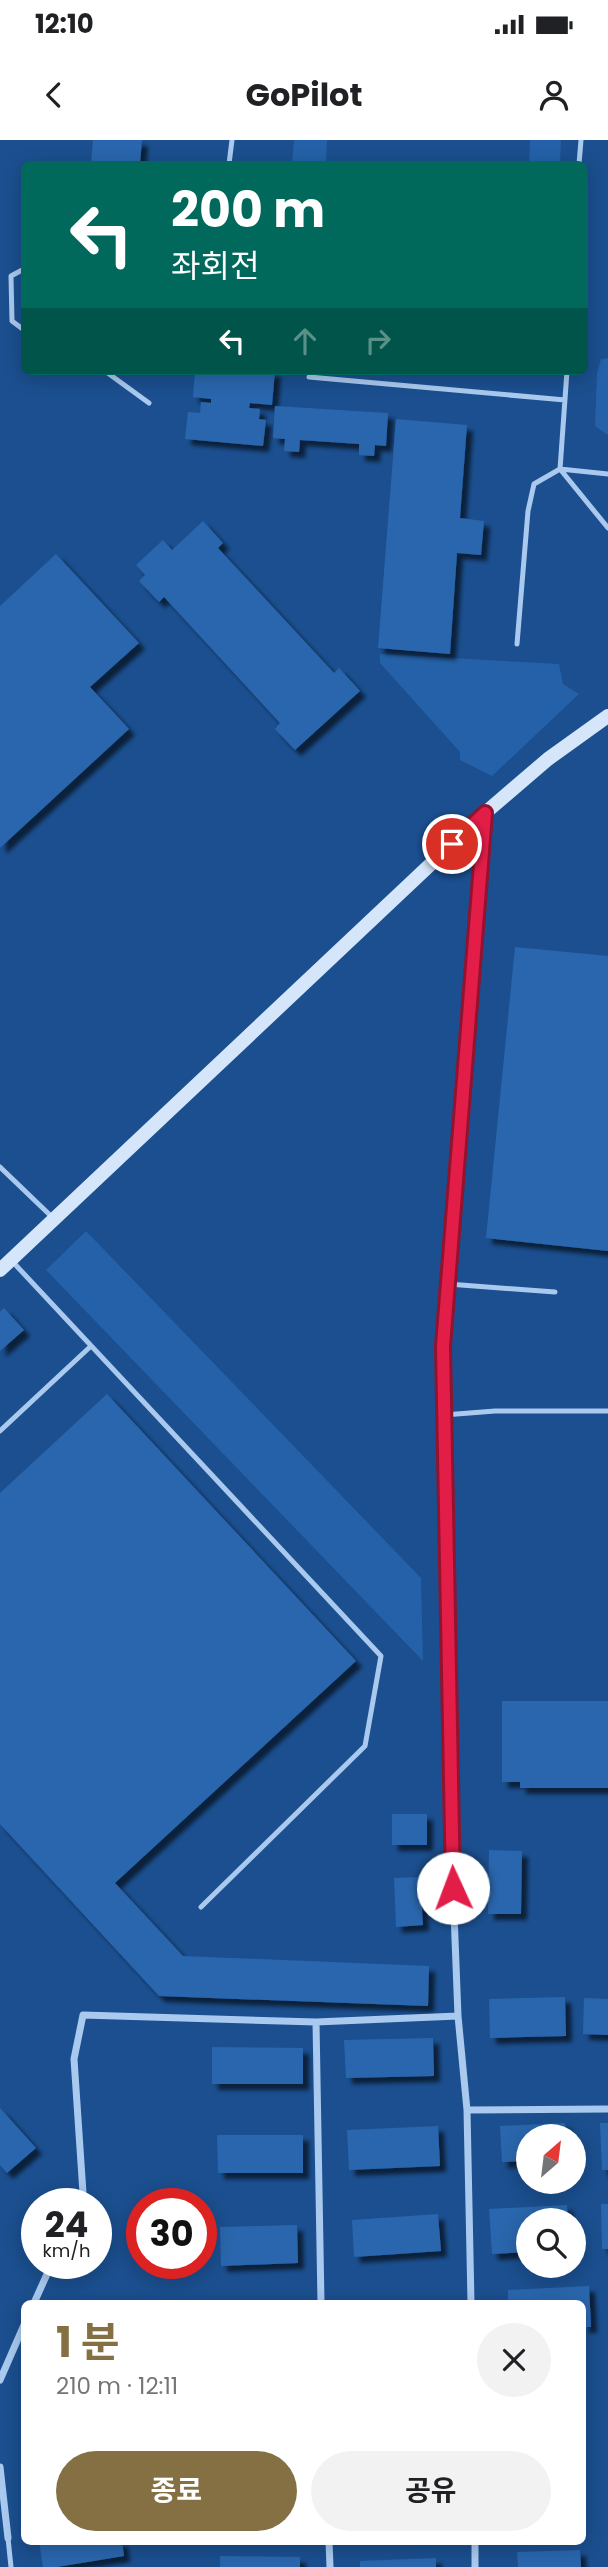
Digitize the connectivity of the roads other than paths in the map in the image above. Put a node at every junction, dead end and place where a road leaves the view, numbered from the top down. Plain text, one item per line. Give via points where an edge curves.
1 (232, 140) edge
2 (581, 140) edge
3 (229, 161) edge
4 (579, 161) edge
5 (21, 271) edge
6 (21, 328) edge
7 (110, 375) edge
8 (567, 375) edge
9 (309, 377) dead end
10 (565, 400) junction
11 (149, 403) dead end
12 (560, 470) junction
13 (608, 474) edge
14 (608, 528) edge
15 (517, 643) dead end
16 (608, 716) edge
17 (485, 813) junction
18 (0, 1167) edge
19 (55, 1220) junction
20 (11, 1260) junction
21 (0, 1270) edge
22 (448, 1284) junction
23 (555, 1292) dead end
24 (91, 1346) junction
25 (608, 1411) edge
26 (444, 1415) junction
27 (0, 1431) edge
28 (201, 1907) dead end
29 (458, 2016) junction
30 (316, 2022) junction
31 (467, 2109) junction
32 (608, 2109) edge
33 (83, 2188) edge
34 (45, 2279) edge
35 (35, 2300) edge
36 (321, 2300) edge
37 (471, 2300) edge
38 (21, 2332) edge
39 (0, 2380) edge
40 (0, 2467) edge
41 (8, 2538) joint
42 (329, 2545) edge
43 (475, 2545) edge
44 (12, 2567) edge
45 (330, 2567) edge
46 (475, 2567) edge

1 - 3 lane
2 - 4 lane
5 - 6 lane via 11,276 12,321
7 - 11 lane
8 - 10 lane
9 - 10 lane
10 - 12 lane
12 - 13 lane
12 - 14 lane
12 - 15 lane via 534,484
16 - 17 street
17 - 19 street
17 - 22 street
18 - 19 lane
19 - 20 street
20 - 21 street
20 - 24 lane
22 - 23 lane
22 - 26 street
24 - 27 lane
24 - 28 lane via 381,1656 365,1746
25 - 26 lane
26 - 29 street
29 - 30 street
29 - 31 street
30 - 33 street via 83,2015 74,2059
30 - 36 street
31 - 32 street
31 - 37 street
34 - 35 street
38 - 39 street
40 - 41 street
41 - 44 lane
42 - 45 street
43 - 46 street

